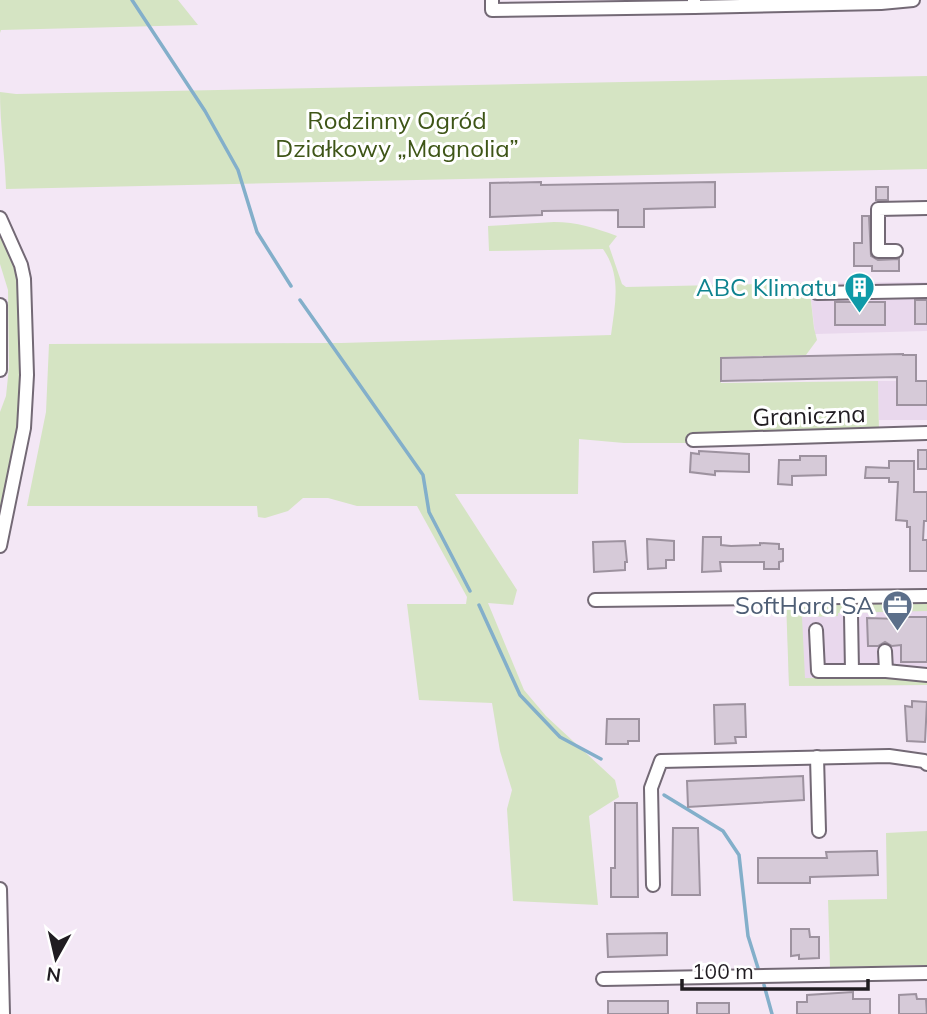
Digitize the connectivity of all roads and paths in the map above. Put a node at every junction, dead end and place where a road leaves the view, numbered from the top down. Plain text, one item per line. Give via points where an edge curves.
1 (492, 0) edge
2 (913, 0) edge
3 (724, 3) edge
4 (760, 3) edge
5 (694, 4) edge
6 (520, 5) edge
7 (558, 5) edge
8 (927, 208) edge
9 (0, 218) edge
10 (896, 251) dead end
11 (927, 291) edge
12 (817, 293) dead end
13 (0, 305) edge
14 (0, 370) edge
15 (927, 433) edge
16 (693, 440) dead end
17 (0, 546) edge
18 (927, 596) edge
19 (595, 600) dead end
20 (851, 615) dead end
21 (817, 630) dead end
22 (886, 651) dead end
23 (852, 671) junction
24 (886, 671) junction
25 (927, 675) edge
26 (817, 757) junction
27 (927, 764) edge
28 (819, 831) dead end
29 (653, 885) dead end
30 (0, 889) edge
31 (927, 973) edge
32 (603, 979) dead end
33 (3, 1014) edge

1 - 6 street via 492,10
2 - 4 street
3 - 4 street
3 - 5 street
5 - 7 street
6 - 7 street
8 - 10 street via 878,209 878,251
9 - 17 street via 24,279 27,375 24,428
11 - 12 street
13 - 14 street
15 - 16 street, Graniczna
18 - 19 street
20 - 23 street
21 - 23 street via 818,671
22 - 24 street
23 - 24 street
24 - 25 street
26 - 27 street via 889,756
26 - 28 street
26 - 29 street via 661,761 651,788
30 - 33 street
31 - 32 street

